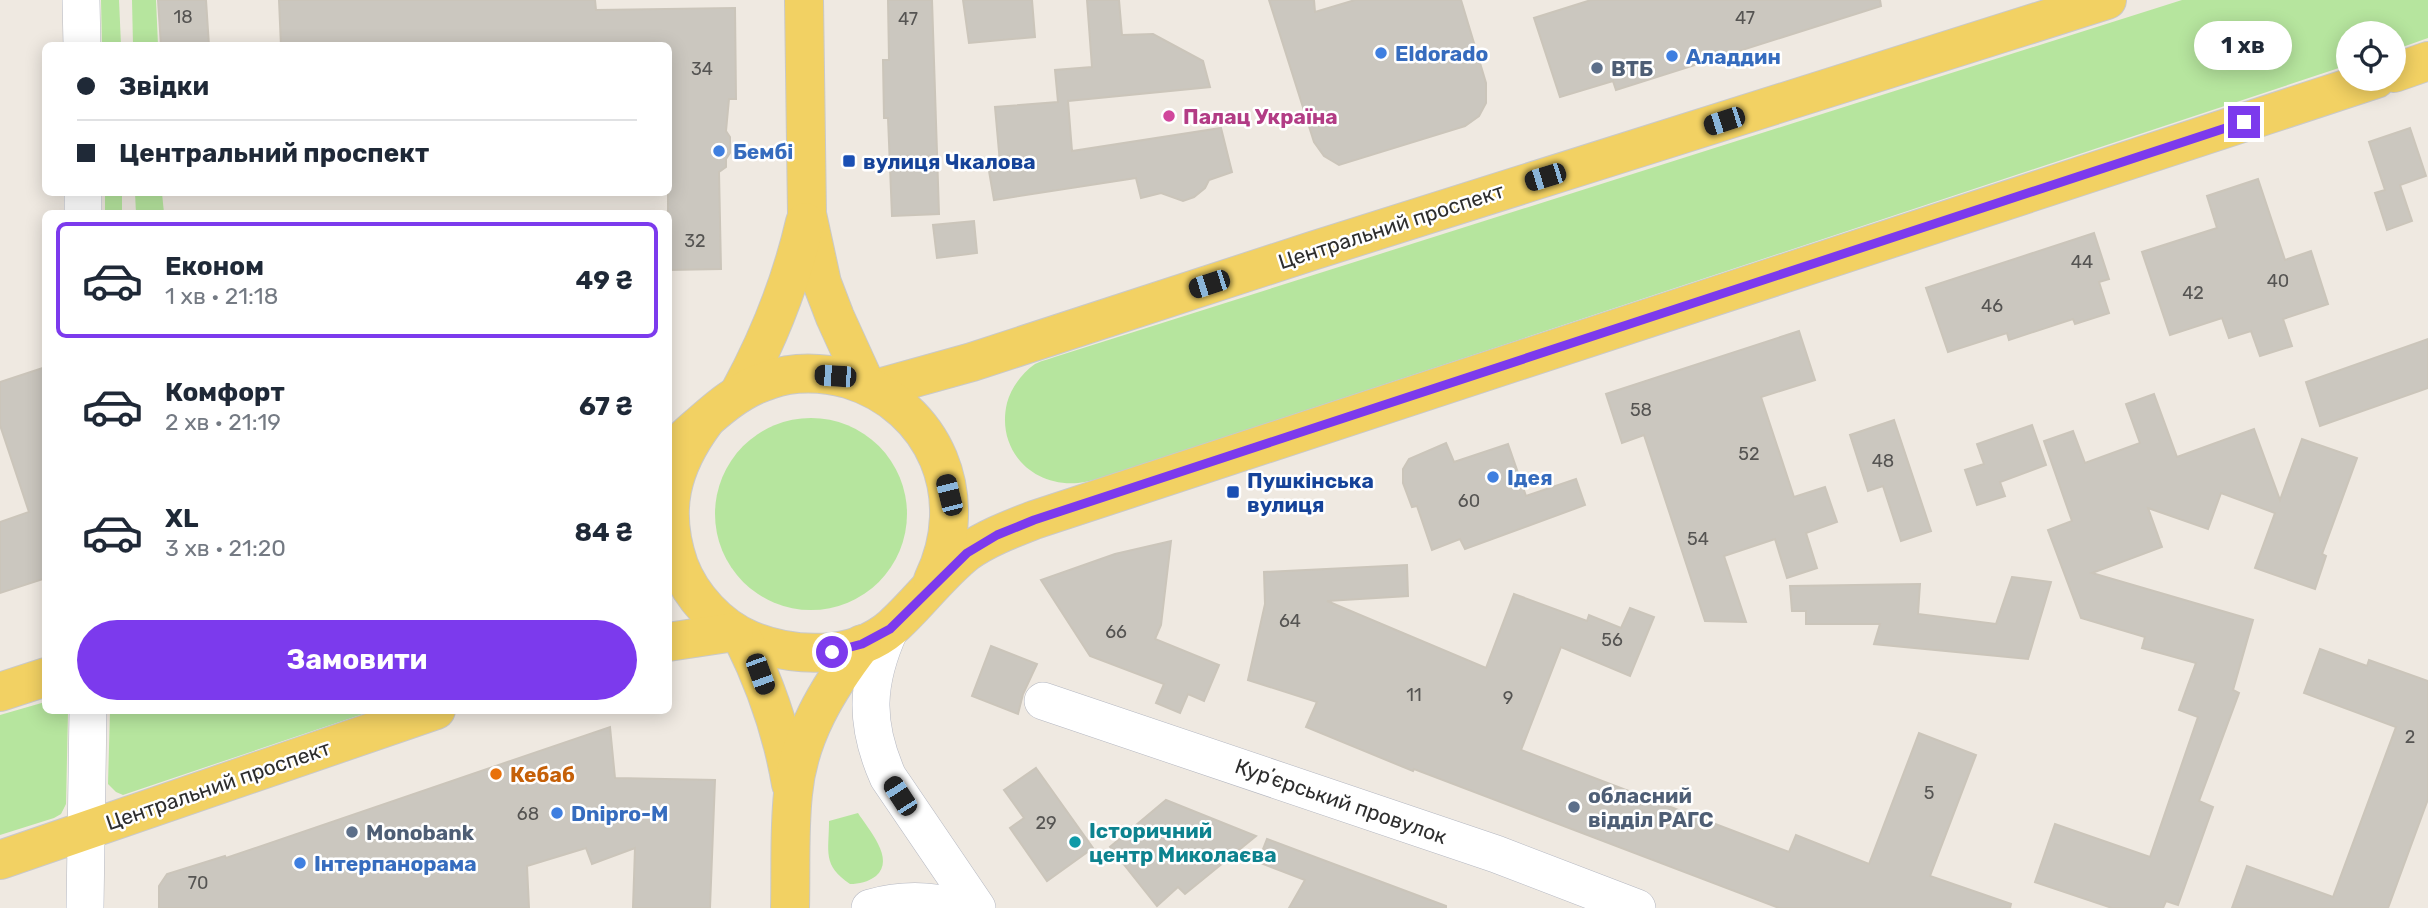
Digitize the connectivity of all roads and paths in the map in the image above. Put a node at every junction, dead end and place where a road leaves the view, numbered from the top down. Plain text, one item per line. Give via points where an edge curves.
1 (81, 0) edge
2 (804, 0) edge
3 (2107, 0) edge
4 (82, 42) edge
5 (2428, 61) edge
6 (2406, 69) edge
7 (2340, 91) edge
8 (807, 214) junction
9 (871, 387) junction
10 (739, 393) junction
11 (705, 421) junction
12 (672, 448) edge
13 (672, 489) edge
14 (672, 540) edge
15 (927, 591) junction
16 (738, 635) junction
17 (876, 636) junction
18 (672, 642) edge
19 (42, 678) edge
20 (0, 692) edge
21 (1043, 701) dead end
22 (89, 714) edge
23 (424, 714) edge
24 (793, 793) junction
25 (86, 830) junction
26 (0, 860) edge
27 (85, 908) edge
28 (790, 908) edge
29 (870, 908) edge
30 (956, 908) edge
31 (977, 908) edge
32 (1637, 908) edge

1 - 4 street
2 - 8 main road
3 - 9 main road, Центральний проспект via 995,355
5 - 6 main road
7 - 15 main road via 1078,504 978,545
8 - 9 main road via 822,283
8 - 10 main road via 775,321
9 - 10 main road via 835,376 802,373 769,379
9 - 15 main road via 903,408 925,433 944,473 950,528 942,561
10 - 11 main road
11 - 12 main road
11 - 13 main road via 677,467
14 - 16 main road via 696,596
15 - 17 main road
16 - 17 main road via 771,649 801,654 832,652
16 - 18 main road
16 - 24 main road via 775,712
17 - 24 main road via 837,676 816,713
17 - 31 street via 871,691 879,756 888,777
19 - 20 main road
21 - 32 street, Курʼєрський провулок via 1496,854
22 - 25 street
23 - 25 main road, Центральний проспект
24 - 28 main road
25 - 26 main road, Центральний проспект
25 - 27 street
29 - 30 street via 913,901

